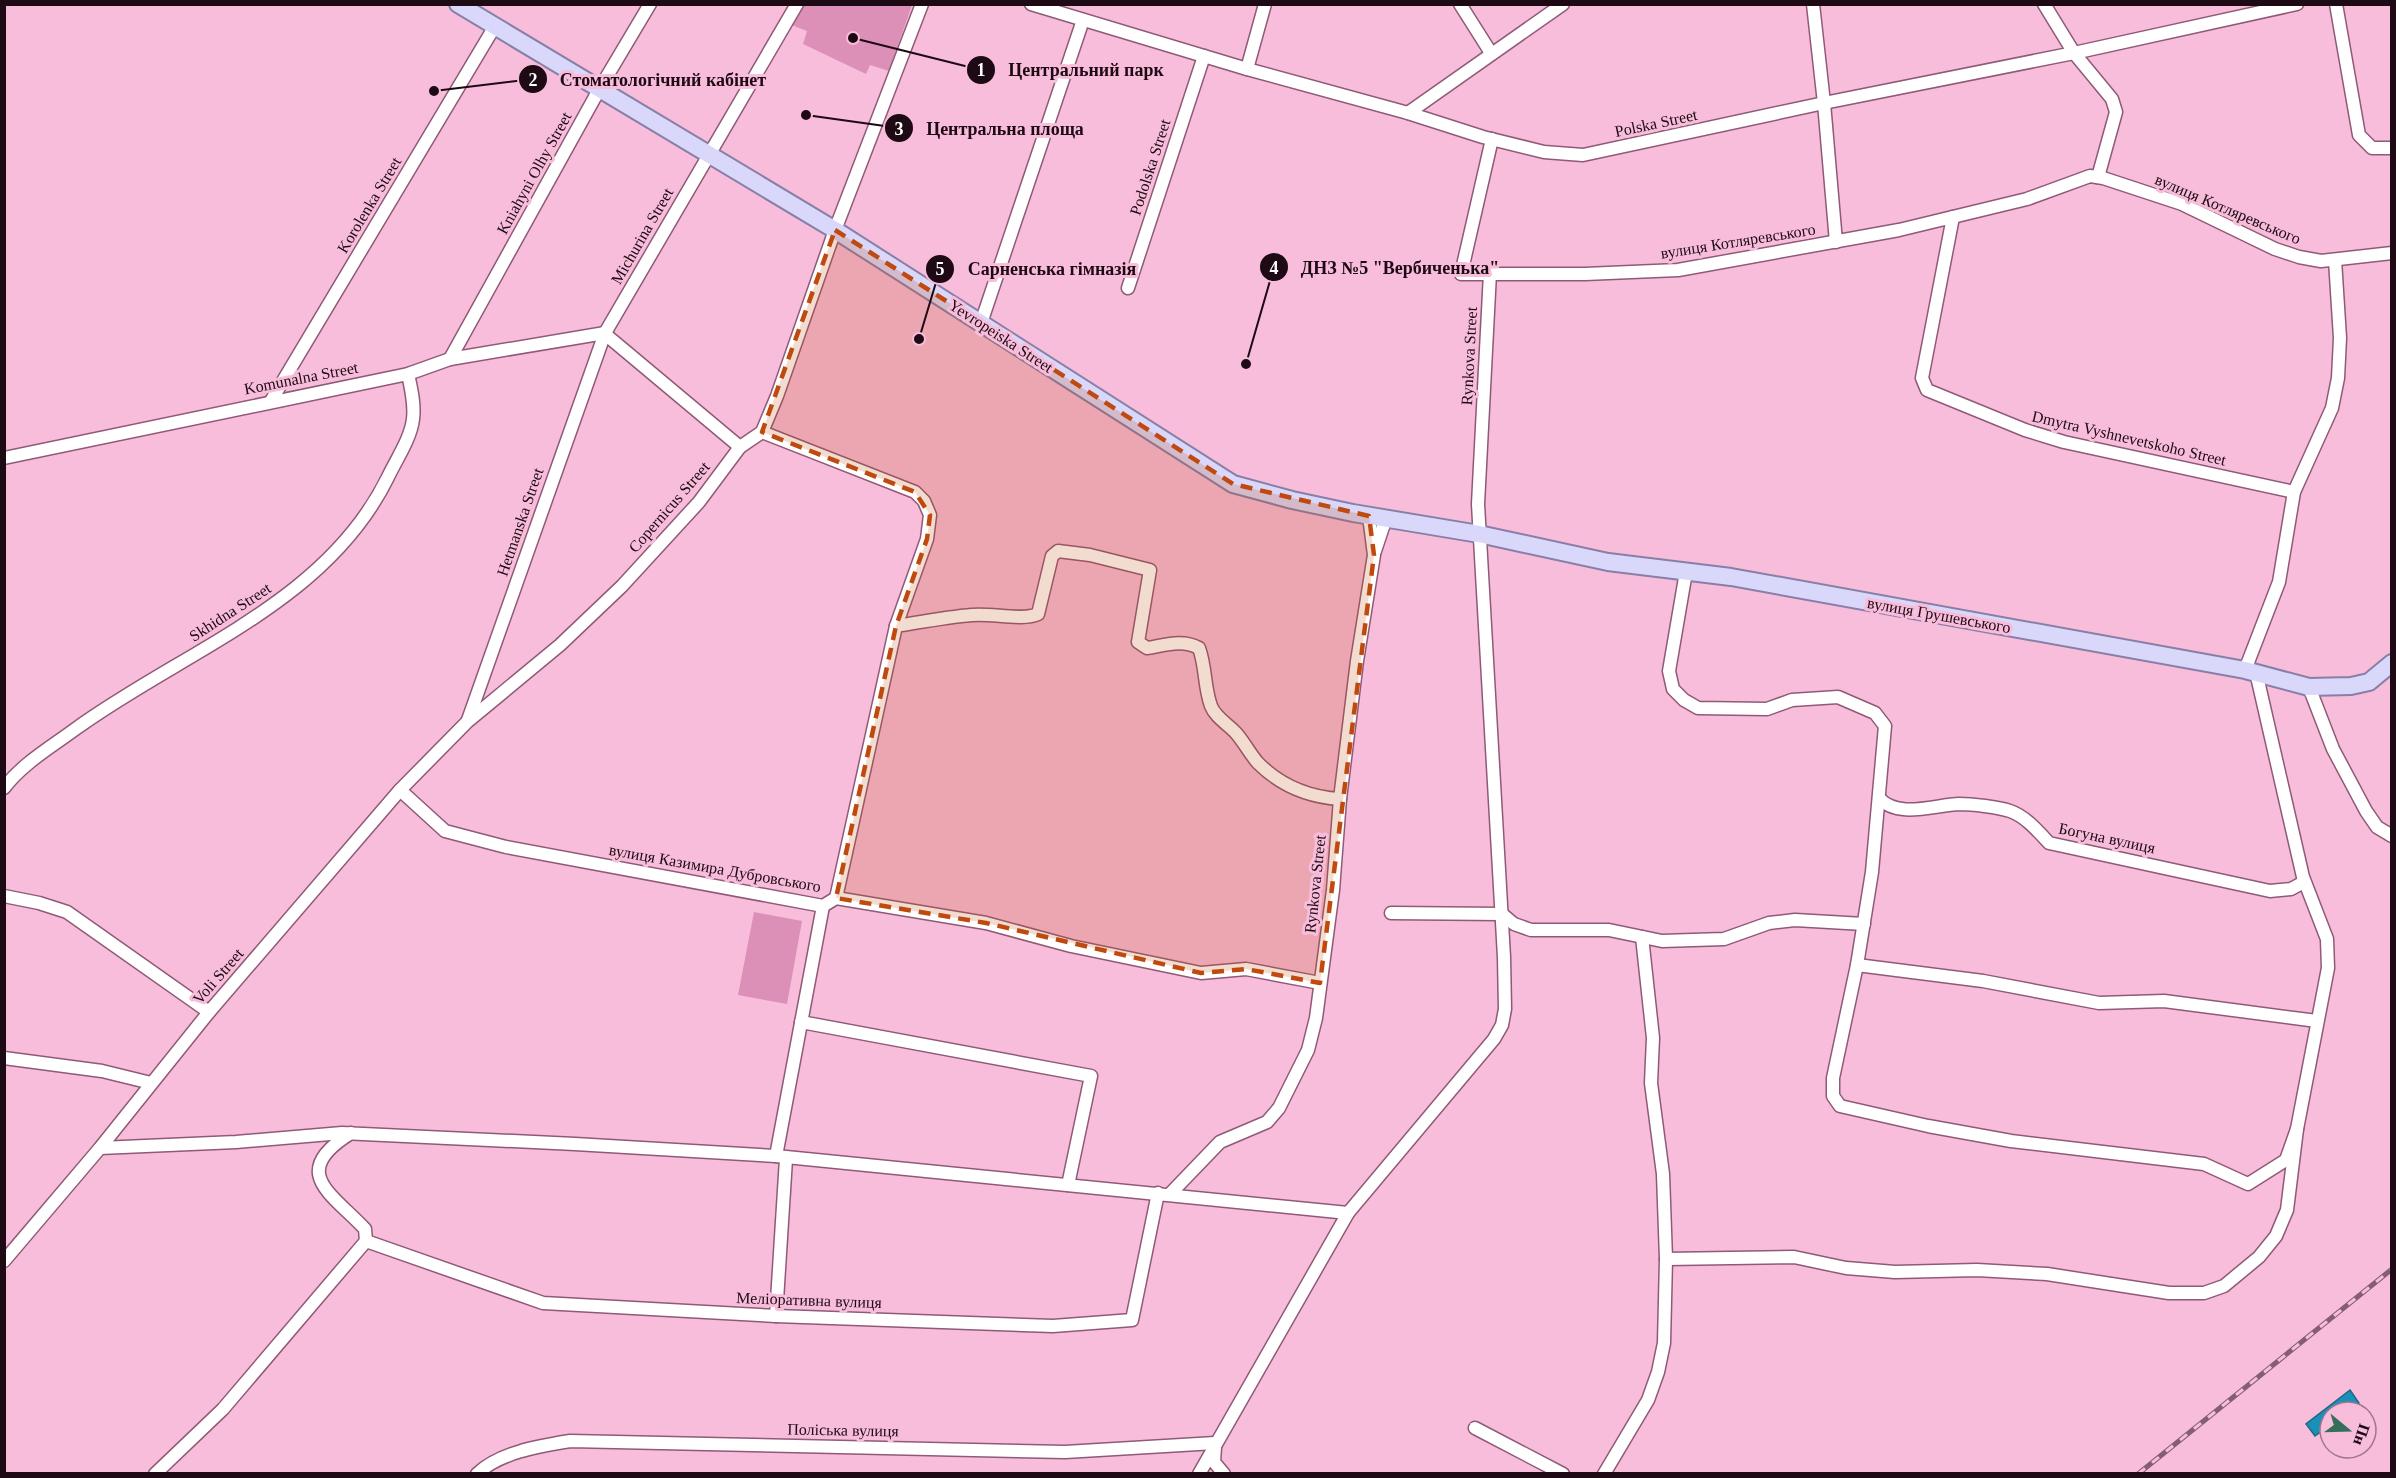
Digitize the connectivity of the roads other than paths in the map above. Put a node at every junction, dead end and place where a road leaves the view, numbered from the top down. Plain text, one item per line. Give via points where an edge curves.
1 (458, 4) edge
2 (650, 4) edge
3 (797, 4) edge
4 (922, 4) edge
5 (1031, 4) edge
6 (1265, 4) edge
7 (1460, 4) edge
8 (1563, 4) edge
9 (1813, 4) edge
10 (2044, 4) edge
11 (2297, 4) edge
12 (2336, 4) edge
13 (1083, 20) junction
14 (495, 26) junction
15 (1491, 53) junction
16 (2074, 53) junction
17 (1204, 56) junction
18 (1247, 69) junction
19 (600, 88) junction
20 (1824, 103) junction
21 (1408, 113) junction
22 (1492, 139) junction
23 (2391, 148) edge
24 (709, 155) junction
25 (2098, 177) junction
26 (1953, 217) junction
27 (835, 230) junction
28 (1836, 242) junction
29 (2391, 253) edge
30 (2335, 260) junction
31 (1490, 273) junction
32 (1128, 288) dead end
33 (981, 323) junction
34 (605, 333) junction
35 (450, 359) junction
36 (408, 374) junction
37 (271, 401) junction
38 (762, 432) junction
39 (740, 447) junction
40 (4, 458) edge
41 (2294, 492) junction
42 (1369, 516) junction
43 (1386, 518) junction
44 (1479, 534) junction
45 (1374, 555) junction
46 (1686, 572) junction
47 (896, 626) junction
48 (2391, 663) edge
49 (2250, 671) junction
50 (2309, 687) junction
51 (467, 722) junction
52 (4, 788) edge
53 (400, 790) junction
54 (1879, 798) junction
55 (1341, 799) junction
56 (2391, 836) edge
57 (2304, 882) junction
58 (4, 896) edge
59 (836, 898) junction
60 (823, 906) junction
61 (1391, 913) dead end
62 (1502, 914) junction
63 (1864, 924) junction
64 (1642, 937) junction
65 (1857, 965) junction
66 (1320, 983) junction
67 (209, 1012) junction
68 (2317, 1021) junction
69 (801, 1022) junction
70 (4, 1058) edge
71 (151, 1083) junction
72 (2296, 1129) junction
73 (351, 1133) junction
74 (100, 1148) junction
75 (781, 1157) junction
76 (1068, 1185) junction
77 (1164, 1193) junction
78 (1348, 1213) junction
79 (366, 1241) junction
80 (1666, 1258) junction
81 (4, 1261) edge
82 (776, 1316) junction
83 (1475, 1428) dead end
84 (1215, 1443) junction
85 (155, 1473) edge
86 (477, 1473) edge
87 (1199, 1473) edge
88 (1224, 1473) edge
89 (1563, 1473) edge
90 (1604, 1473) edge

1 - 14 main road, Yevropeiska Street
2 - 19 street, Kniahyni Olhy Street
3 - 24 street, Michurina Street
4 - 27 street
5 - 13 street, Polska Street
6 - 18 street
7 - 15 street
8 - 15 street
9 - 20 street
10 - 16 street
11 - 16 street, Polska Street
12 - 23 street via 2359,135 2372,148
13 - 17 street, Polska Street
13 - 33 street
14 - 19 main road, Yevropeiska Street
14 - 37 street, Korolenka Street
15 - 21 street
16 - 20 street, Polska Street
16 - 25 street via 2112,99 2116,112
17 - 18 street, Polska Street
17 - 32 street, Podolska Street
18 - 21 street, Polska Street
19 - 24 main road, Yevropeiska Street
19 - 35 street, Kniahyni Olhy Street
20 - 22 street, Polska Street via 1582,155 1544,152
20 - 28 street
21 - 22 street, Polska Street
22 - 31 street via 1461,274
24 - 27 main road, Yevropeiska Street
24 - 34 street, Michurina Street
25 - 26 street, вулиця Котляревського via 2090,176 2028,198
25 - 30 street, вулиця Котляревського via 2182,204 2275,249 2299,257
26 - 28 street, вулиця Котляревського
26 - 41 street, Dmytra Vyshnevetskoho Street via 1922,378 1927,390 2064,442
27 - 33 main road, Yevropeiska Street
27 - 38 street
28 - 31 street, вулиця Котляревського via 1678,270
29 - 30 street, вулиця Котляревського
30 - 41 street via 2340,338 2338,378 2332,408
31 - 44 street, Rynkova Street
33 - 42 main road, Yevropeiska Street via 1233,484
34 - 35 street, Komunalna Street
34 - 39 street
34 - 51 street, Hetmanska Street
35 - 36 street, Komunalna Street
36 - 37 street, Komunalna Street
36 - 52 street, Skhidna Street via 413,421 377,500 350,537 265,612 128,692 38,756
37 - 40 street, Komunalna Street
38 - 39 street, Copernicus Street
38 - 47 street via 915,492 924,501 930,515 927,539
39 - 51 street, Copernicus Street via 699,502 622,586 560,645
41 - 49 street via 2279,582
42 - 43 main road, Yevropeiska Street
42 - 45 street, Rynkova Street
43 - 44 main road, Yevropeiska Street
43 - 45 street
44 - 46 main road, вулиця Грушевського via 1608,562
44 - 62 street, Rynkova Street
45 - 55 street, Rynkova Street
46 - 49 main road, вулиця Грушевського
46 - 54 street via 1669,671 1673,689 1698,708 1767,709 1792,700 1838,697 1862,705 1885,726
47 - 55 street via 972,615 1038,615 1052,556 1058,550 1150,570 1138,642 1147,648 1176,643 1199,648 1212,710 1257,761 1299,791
47 - 59 street
48 - 50 main road, вулиця Грушевського via 2369,682
49 - 50 main road, вулиця Грушевського
49 - 57 street
50 - 56 street via 2333,749 2366,811 2377,827
51 - 53 street, Voli Street
53 - 60 street, вулиця Казимира Дубровського via 445,831 506,847
53 - 67 street, Voli Street
54 - 57 street, Богуна вулиця via 1894,808 1959,804 2010,811 2049,843 2270,891 2291,889
54 - 63 street
55 - 66 street, Rynkova Street
57 - 68 street via 2327,939 2328,968
58 - 67 street via 67,912
59 - 60 street, вулиця Казимира Дубровського
59 - 66 street, вулиця Казимира Дубровського via 986,923 1071,946 1201,973 1246,969
60 - 69 street
61 - 62 street
62 - 64 street via 1531,930 1610,930
62 - 78 street, Rynkova Street via 1502,1025 1482,1055
63 - 64 street via 1795,920 1769,923 1724,939 1662,941
63 - 65 street
64 - 80 street via 1653,1038 1651,1083 1663,1174
65 - 68 street via 1983,981 2098,1004 2164,1001
65 - 72 street via 1833,1078 1833,1096 1840,1106 2011,1141 2204,1164 2248,1184 2286,1160
66 - 77 street, Rynkova Street via 1308,1050 1279,1108 1267,1122 1220,1142
67 - 71 street, Voli Street
68 - 72 street
69 - 75 street
69 - 76 street via 1091,1076
70 - 71 street via 102,1071
71 - 74 street, Voli Street
72 - 80 street via 2287,1210 2276,1236 2259,1257 2224,1286 2204,1293 2169,1293 2048,1274 1846,1268 1794,1257
73 - 74 street
73 - 75 street
73 - 79 street via 327,1151 319,1169 320,1182 364,1229
74 - 81 street, Voli Street
75 - 76 street
75 - 82 street
76 - 77 street
77 - 78 street
77 - 82 street, Меліоративна вулиця via 1132,1320 1053,1326
78 - 84 street, Rynkova Street
79 - 82 street, Меліоративна вулиця via 543,1303
79 - 85 street via 223,1409
80 - 90 street via 1664,1343 1658,1372 1639,1416
83 - 89 street
84 - 86 street, Поліська вулиця via 1065,1452 570,1441 537,1446
84 - 87 street, Rynkova Street
84 - 88 street via 1214,1462

